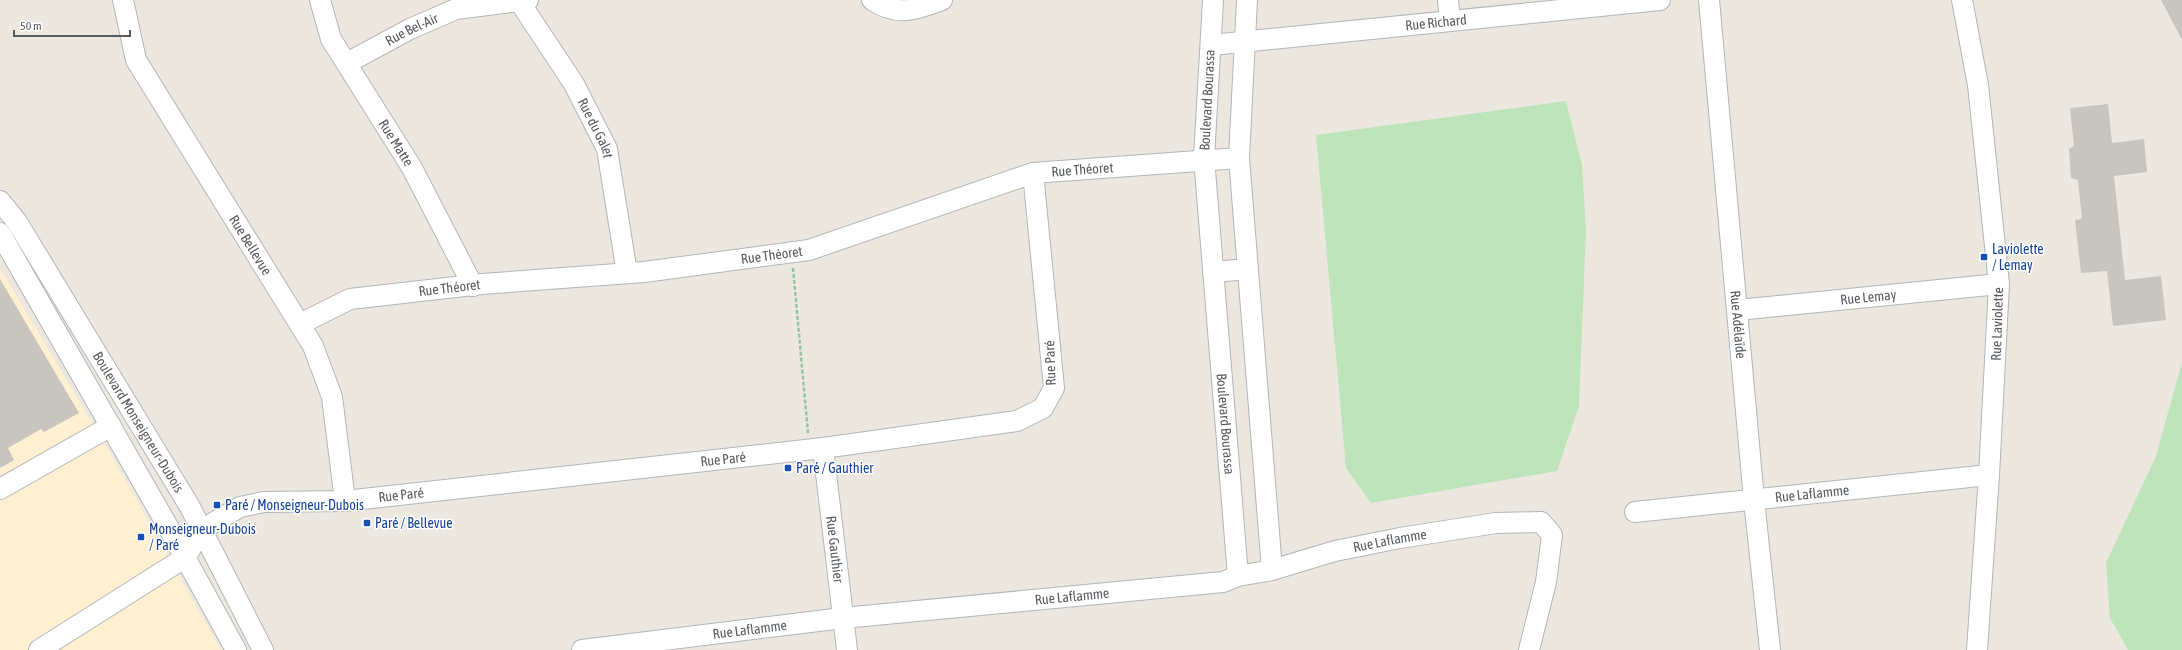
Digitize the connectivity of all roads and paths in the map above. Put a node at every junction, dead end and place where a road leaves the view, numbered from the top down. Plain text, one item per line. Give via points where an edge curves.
1 (123, 0) edge
2 (320, 0) edge
3 (872, 0) edge
4 (942, 0) edge
5 (1213, 0) edge
6 (1247, 0) edge
7 (1448, 0) edge
8 (1660, 0) edge
9 (1709, 0) edge
10 (1962, 0) edge
11 (524, 1) edge
12 (1450, 21) junction
13 (1244, 41) junction
14 (1211, 45) junction
15 (346, 63) junction
16 (1239, 158) junction
17 (1204, 160) junction
18 (1033, 173) junction
19 (0, 201) edge
20 (0, 233) edge
21 (792, 252) junction
22 (1248, 269) junction
23 (1213, 272) junction
24 (627, 273) junction
25 (1999, 284) junction
26 (473, 286) junction
27 (1738, 310) junction
28 (300, 324) junction
29 (111, 426) junction
30 (816, 449) junction
31 (1989, 476) junction
32 (0, 489) edge
33 (1754, 500) junction
34 (345, 501) junction
35 (1635, 512) dead end
36 (201, 530) junction
37 (186, 557) junction
38 (1272, 570) junction
39 (1238, 576) junction
40 (843, 618) junction
41 (39, 650) edge
42 (236, 650) edge
43 (263, 650) edge
44 (582, 650) edge
45 (847, 650) edge
46 (1529, 650) edge
47 (1770, 650) edge
48 (1977, 650) edge

1 - 28 street, Rue Bellevue via 136,60
2 - 15 street, Rue Matte via 331,38
3 - 4 street via 884,8 911,11
5 - 14 street, Boulevard Bourassa
6 - 13 street
7 - 12 street
8 - 12 street, Rue Richard
9 - 27 street, Rue Adélaïde
10 - 25 street, Rue Laviolette via 1978,85
11 - 15 street, Rue Bel-Air via 456,9 410,29
11 - 24 street, Rue du Galet via 574,84 607,149
12 - 13 street, Rue Richard
13 - 14 street, Rue Richard
13 - 16 street
14 - 17 street, Boulevard Bourassa
15 - 26 street, Rue Matte via 412,168
16 - 17 street, Rue Théoret
16 - 22 street
17 - 18 street, Rue Théoret
17 - 23 street, Boulevard Bourassa
18 - 21 street, Rue Théoret via 809,250
18 - 30 street, Rue Paré via 1054,388 1042,408 1017,421
19 - 36 street, Boulevard Monseigneur-Dubois via 16,222 134,411
20 - 29 street, Boulevard Monseigneur-Dubois
21 - 24 street, Rue Théoret
21 - 30 path
22 - 23 street
22 - 38 street
23 - 39 street, Boulevard Bourassa
24 - 26 street, Rue Théoret
25 - 27 street, Rue Lemay
25 - 31 street, Rue Laviolette
26 - 28 street, Rue Théoret via 350,299
27 - 33 street, Rue Adélaïde
28 - 34 street, Rue Bellevue via 313,346 332,397
29 - 32 street
29 - 37 street, Boulevard Monseigneur-Dubois
30 - 34 street, Rue Paré
30 - 40 street, Rue Gauthier
31 - 33 street, Rue Laflamme
31 - 48 street, Rue Laviolette
33 - 35 street, Rue Laflamme
33 - 47 street, Rue Adélaïde
34 - 36 street, Rue Paré via 264,502 240,507
36 - 37 street
36 - 43 street, Boulevard Monseigneur-Dubois
37 - 41 street
37 - 42 street, Boulevard Monseigneur-Dubois
38 - 39 street, Rue Laflamme
38 - 46 street, Rue Laflamme via 1364,545 1496,523 1541,522 1552,535 1546,582
39 - 40 street, Rue Laflamme via 1223,582 1176,587
40 - 44 street, Rue Laflamme
40 - 45 street, Rue Gauthier

